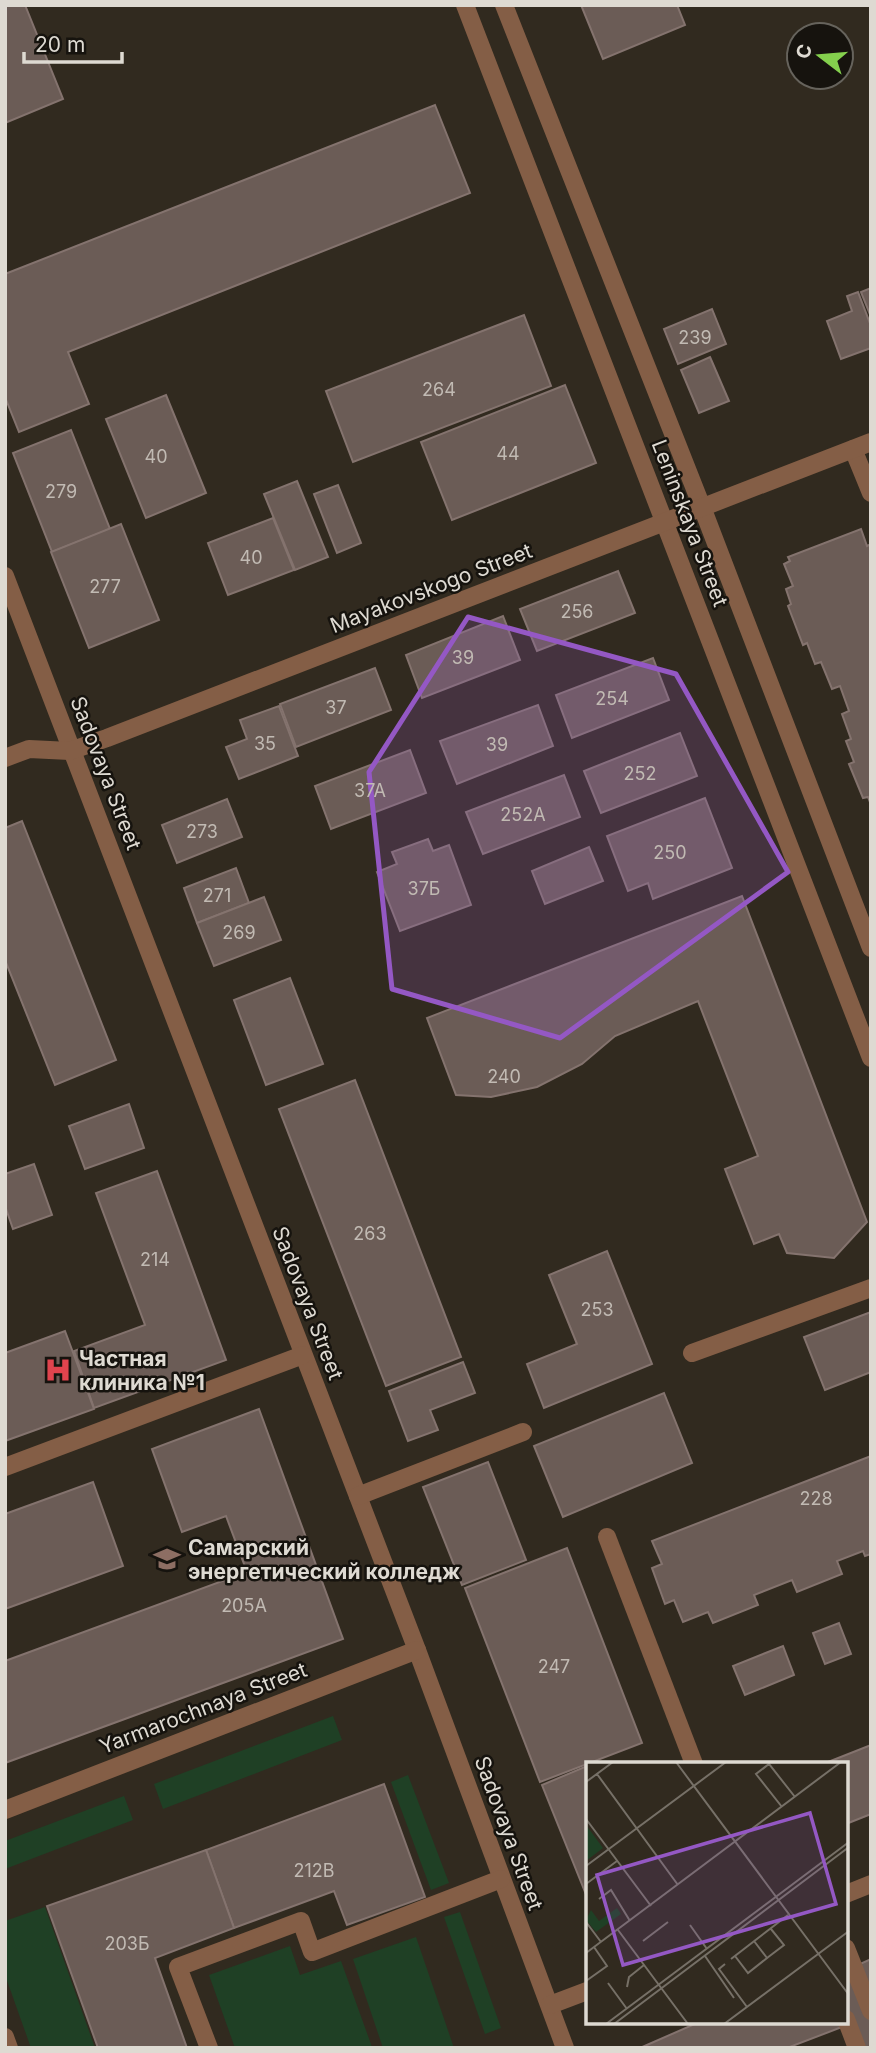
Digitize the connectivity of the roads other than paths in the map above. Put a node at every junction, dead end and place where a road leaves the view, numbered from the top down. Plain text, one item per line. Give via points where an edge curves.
1 (465, 5) edge
2 (504, 5) edge
3 (871, 442) edge
4 (853, 449) junction
5 (871, 493) edge
6 (702, 507) junction
7 (666, 522) junction
8 (5, 576) edge
9 (71, 751) junction
10 (5, 758) edge
11 (871, 948) edge
12 (871, 1058) edge
13 (871, 1288) edge
14 (692, 1353) dead end
15 (303, 1355) junction
16 (523, 1432) dead end
17 (5, 1467) edge
18 (358, 1496) junction
19 (607, 1536) dead end
20 (417, 1650) junction
21 (693, 1762) edge
22 (5, 1810) edge
23 (501, 1879) junction
24 (871, 1884) edge
25 (848, 1893) edge
26 (848, 1953) edge
27 (586, 1991) edge
28 (550, 2006) junction
29 (871, 2011) edge
30 (848, 2024) edge
31 (5, 2037) edge
32 (9, 2048) edge
33 (209, 2048) edge
34 (565, 2048) edge
35 (857, 2048) edge

1 - 7 street, Leninskaya Street
2 - 6 street, Leninskaya Street
3 - 4 street, Mayakovskogo Street
4 - 5 street
4 - 6 street, Mayakovskogo Street
6 - 7 street, Mayakovskogo Street
6 - 11 street, Leninskaya Street
7 - 9 street, Mayakovskogo Street
7 - 12 street, Leninskaya Street
8 - 9 street, Sadovaya Street
9 - 10 street, Mayakovskogo Street via 29,749
9 - 15 street, Sadovaya Street
13 - 14 street
15 - 17 street
15 - 18 street, Sadovaya Street
16 - 18 street
18 - 20 street, Sadovaya Street
19 - 21 street
20 - 22 street, Yarmarochnaya Street
20 - 23 street, Sadovaya Street
23 - 28 street, Sadovaya Street
23 - 33 street via 313,1952 301,1922 178,1967
24 - 25 street
26 - 29 street
27 - 28 street
28 - 34 street, Sadovaya Street
30 - 35 street
31 - 32 street

